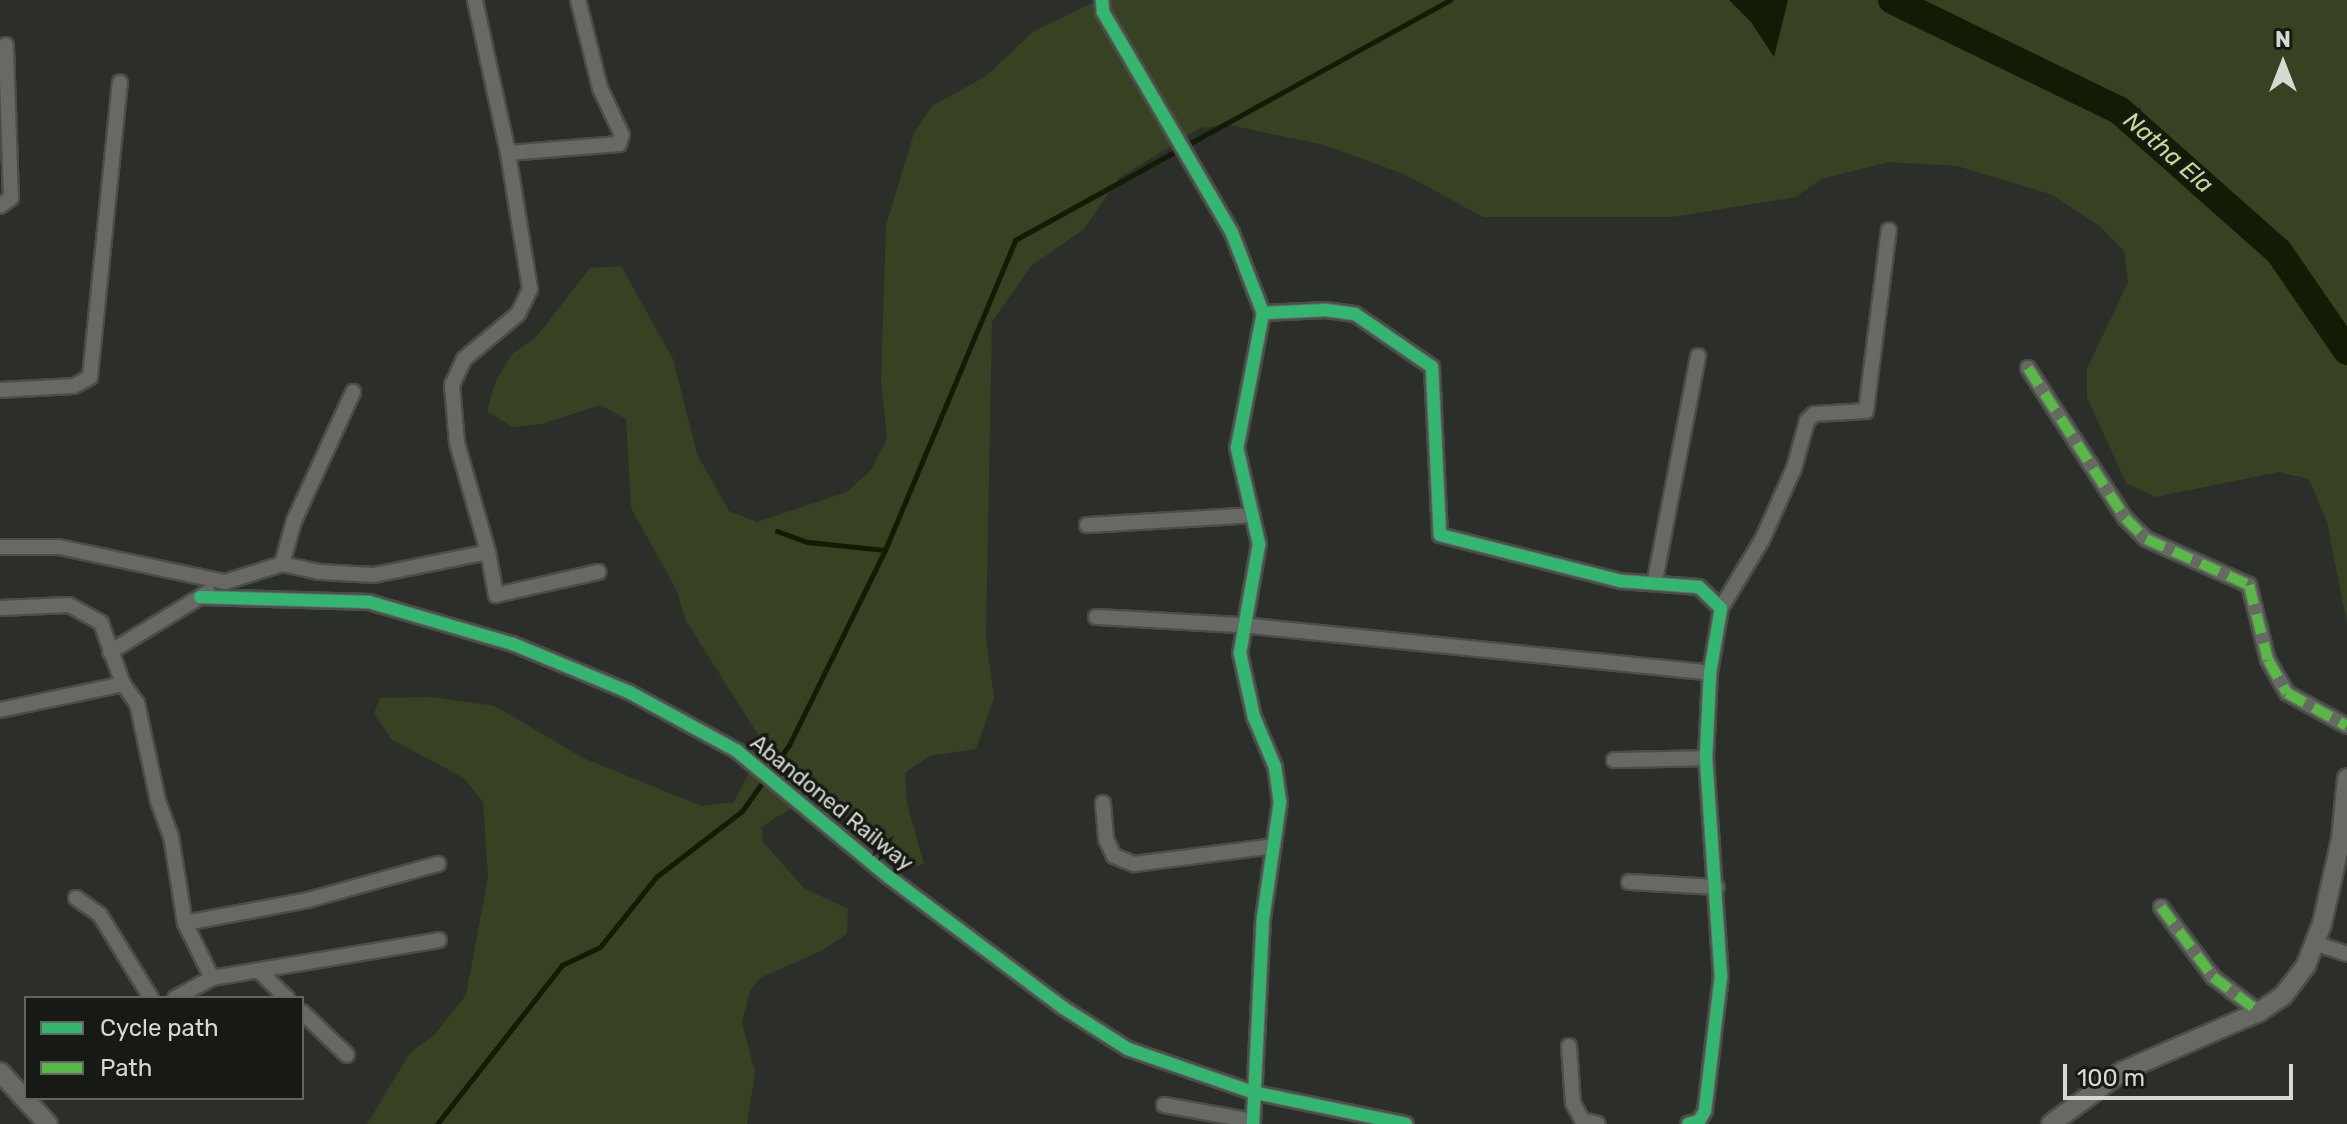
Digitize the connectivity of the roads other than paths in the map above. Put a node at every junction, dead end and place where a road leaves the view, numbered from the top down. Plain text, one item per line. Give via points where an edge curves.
1 (475, 0) edge
2 (578, 0) edge
3 (1102, 0) edge
4 (6, 45) dead end
5 (120, 83) dead end
6 (508, 153) junction
7 (0, 206) edge
8 (1889, 230) dead end
9 (1263, 313) junction
10 (1698, 356) dead end
11 (2028, 368) dead end
12 (0, 390) edge
13 (353, 392) dead end
14 (1253, 515) junction
15 (1087, 525) dead end
16 (0, 547) edge
17 (488, 552) junction
18 (282, 564) junction
19 (598, 572) dead end
20 (1655, 580) junction
21 (225, 582) junction
22 (200, 597) junction
23 (0, 608) edge
24 (1721, 608) junction
25 (1096, 617) dead end
26 (1241, 625) junction
27 (110, 652) junction
28 (1710, 673) junction
29 (123, 684) junction
30 (0, 710) edge
31 (2347, 726) edge
32 (1706, 758) junction
33 (1614, 760) dead end
34 (2347, 778) edge
35 (1103, 803) dead end
36 (1274, 846) junction
37 (438, 864) dead end
38 (1629, 882) dead end
39 (1717, 887) junction
40 (76, 898) dead end
41 (2161, 907) dead end
42 (185, 923) junction
43 (439, 940) dead end
44 (2314, 943) junction
45 (2347, 954) edge
46 (259, 971) junction
47 (212, 978) junction
48 (150, 996) edge
49 (179, 996) edge
50 (285, 996) edge
51 (2259, 1012) junction
52 (304, 1014) edge
53 (1569, 1046) dead end
54 (347, 1055) dead end
55 (1252, 1092) junction
56 (30, 1100) edge
57 (1164, 1105) dead end
58 (1253, 1122) edge
59 (48, 1124) edge
60 (1406, 1124) edge
61 (1598, 1124) edge
62 (1688, 1124) edge
63 (2051, 1124) edge

1 - 6 street
2 - 6 street via 600,88 622,135 619,144
3 - 9 street via 1103,12 1232,233
4 - 7 street via 11,198
5 - 12 street via 90,377 74,386
6 - 17 street via 530,289 518,314 464,359 452,385 457,443
8 - 24 street via 1866,411 1814,414 1807,421 1775,511
9 - 14 street via 1238,423 1237,448
9 - 20 street via 1355,314 1432,367 1440,535 1621,581
10 - 20 street
11 - 31 street via 2125,518 2146,539 2249,585 2268,660 2287,693
13 - 18 street via 294,521
14 - 15 street
14 - 26 street via 1259,544
16 - 21 street via 59,547
17 - 18 street via 374,575
17 - 19 street via 496,595
18 - 21 street
20 - 24 street via 1699,587
21 - 22 street
22 - 27 street
22 - 55 street, Abandoned Railway via 369,602 513,644 629,692 737,751 889,877 1128,1049 1182,1072
23 - 27 street via 69,605 88,611 101,623
24 - 28 street
25 - 26 street
26 - 28 street
26 - 36 street via 1254,717 1275,767 1280,802
27 - 29 street
28 - 32 street
29 - 30 street
29 - 42 street via 137,703 145,733 158,801 171,836
32 - 33 street
32 - 39 street
34 - 44 street via 2341,839
35 - 36 street via 1106,839 1114,856 1134,864
36 - 55 street via 1263,918
37 - 42 street via 308,900
38 - 39 street
39 - 62 street via 1721,976 1713,1074 1705,1111 1699,1121
40 - 48 street via 100,915
41 - 51 street via 2213,977
42 - 47 street
43 - 46 street
44 - 45 street
44 - 51 street via 2295,982
46 - 47 street
46 - 50 street
47 - 49 street
51 - 63 street via 2123,1071
52 - 54 street
53 - 61 street via 1573,1103 1582,1120
55 - 58 street
55 - 60 street, Abandoned Railway
56 - 59 street
57 - 58 street

